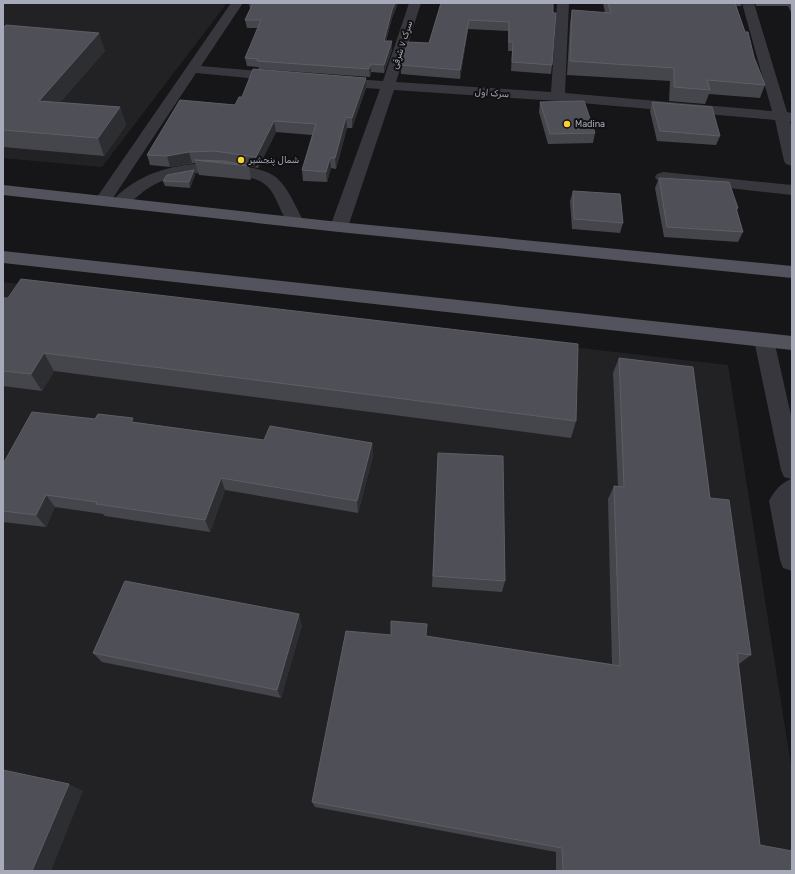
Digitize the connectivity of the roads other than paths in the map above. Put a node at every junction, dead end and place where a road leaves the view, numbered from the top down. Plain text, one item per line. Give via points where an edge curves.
1 (237, 3) edge
2 (415, 3) edge
3 (563, 3) edge
4 (748, 3) edge
5 (192, 69) junction
6 (294, 78) edge
7 (326, 81) edge
8 (388, 86) junction
9 (558, 97) junction
10 (787, 116) edge
11 (792, 161) edge
12 (663, 177) edge
13 (3, 190) edge
14 (792, 190) edge
15 (103, 200) junction
16 (120, 202) junction
17 (295, 222) junction
18 (339, 227) junction
19 (3, 258) edge
20 (792, 272) edge
21 (764, 340) junction
22 (792, 343) edge
23 (792, 470) edge
24 (792, 489) edge
25 (792, 560) edge

1 - 5 street
2 - 8 street, سرک ۷ شرقی
3 - 9 street
4 - 10 street
5 - 6 street
5 - 15 street
7 - 8 street, سرک‌ اول
8 - 9 street, سرک‌ اول
8 - 18 street, سرک ۷ شرقی
9 - 10 street, سرک‌ اول
10 - 11 street
12 - 14 street
13 - 15 main road
15 - 16 main road
16 - 17 main road
16 - 17 street via 144,184 168,173 199,168 229,169 254,173 272,182
17 - 18 main road
18 - 20 main road
19 - 21 main road
21 - 22 main road
21 - 23 street
24 - 25 street via 781,501

